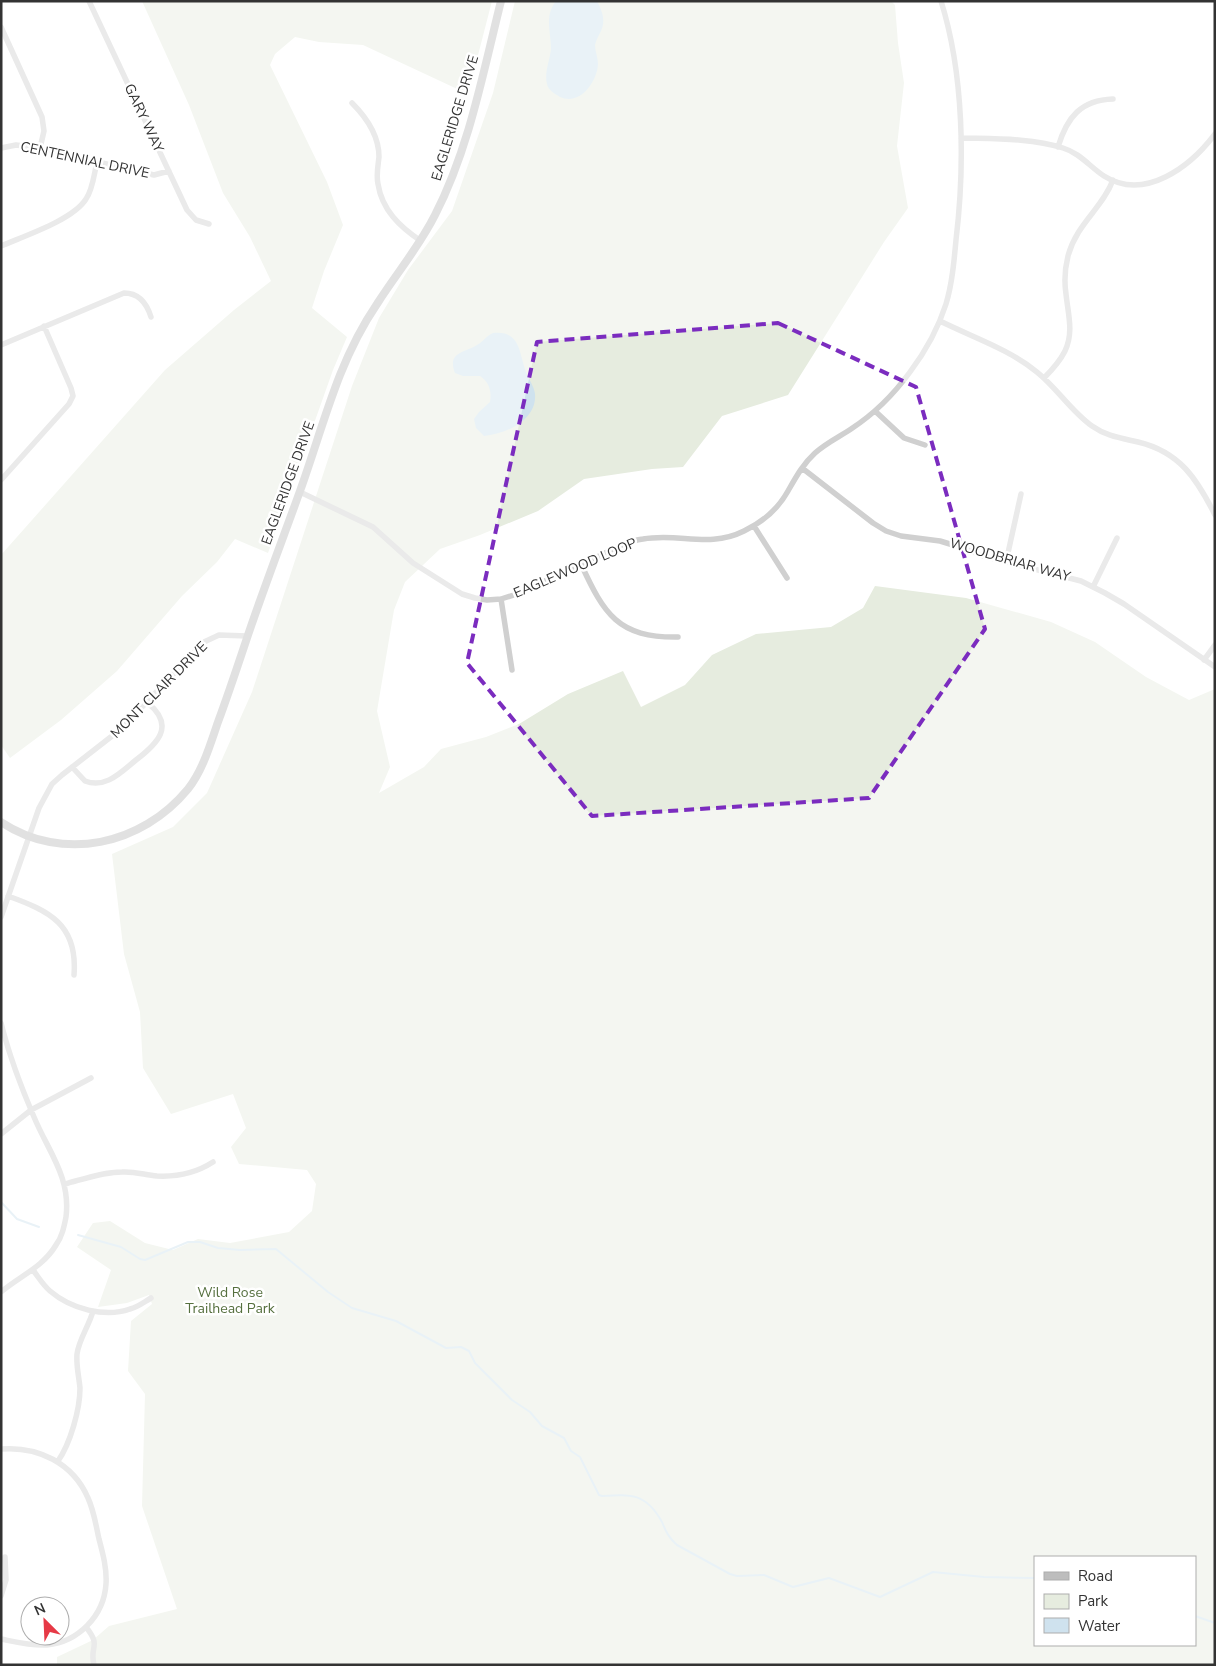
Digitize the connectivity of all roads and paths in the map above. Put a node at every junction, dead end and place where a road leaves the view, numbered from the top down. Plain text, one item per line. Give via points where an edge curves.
1 (89, 1) edge
2 (501, 1) edge
3 (941, 1) edge
4 (1, 27) edge
5 (1113, 99) dead end
6 (352, 103) dead end
7 (1215, 134) edge
8 (961, 138) junction
9 (1058, 147) junction
10 (1, 148) edge
11 (40, 148) junction
12 (97, 162) junction
13 (169, 171) junction
14 (1113, 180) junction
15 (209, 224) dead end
16 (421, 241) junction
17 (1, 246) edge
18 (151, 317) dead end
19 (940, 321) junction
20 (44, 326) junction
21 (1, 345) edge
22 (1044, 378) junction
23 (874, 411) junction
24 (924, 445) dead end
25 (802, 468) junction
26 (1, 480) edge
27 (300, 492) junction
28 (1022, 494) dead end
29 (1215, 515) edge
30 (754, 526) junction
31 (1116, 538) dead end
32 (1006, 562) junction
33 (581, 564) junction
34 (787, 578) dead end
35 (1094, 586) junction
36 (501, 599) junction
37 (247, 636) junction
38 (678, 637) dead end
39 (1215, 645) edge
40 (1204, 660) junction
41 (1215, 667) edge
42 (512, 670) dead end
43 (148, 703) junction
44 (72, 767) junction
45 (1, 822) edge
46 (29, 836) junction
47 (8, 896) junction
48 (1, 917) edge
49 (74, 975) dead end
50 (1, 1023) edge
51 (92, 1078) dead end
52 (31, 1110) junction
53 (1, 1134) edge
54 (213, 1162) dead end
55 (65, 1184) junction
56 (34, 1270) junction
57 (1, 1292) edge
58 (151, 1298) dead end
59 (93, 1311) junction
60 (1, 1449) edge
61 (58, 1461) junction
62 (5, 1557) dead end
63 (1, 1596) edge
64 (86, 1627) junction
65 (1, 1639) edge
66 (94, 1665) edge

1 - 13 street, GARY WAY
2 - 16 main road, EAGLERIDGE DRIVE via 457,165
3 - 8 street, EAGLEWOOD LOOP via 955,63
4 - 11 street via 40,110 44,124
5 - 9 street via 1094,101 1077,112 1064,129
6 - 16 street via 369,121 376,138 377,178 384,202 398,223
7 - 14 street via 1190,160 1165,178 1141,184
8 - 9 street via 1010,140
8 - 19 street, EAGLEWOOD LOOP via 961,193 954,263
9 - 14 street via 1078,155
10 - 11 street, CENTENNIAL DRIVE via 22,145
11 - 12 street, CENTENNIAL DRIVE
12 - 13 street, CENTENNIAL DRIVE via 154,175
12 - 17 street via 88,196 78,208 61,220
13 - 15 street, GARY WAY via 191,216
14 - 22 street via 1108,193 1084,222 1071,248 1065,284 1070,335 1063,355
16 - 27 main road, EAGLERIDGE DRIVE via 376,304 349,353
18 - 20 street via 142,300 135,294 124,292
19 - 22 street via 1010,354
19 - 23 street, EAGLEWOOD LOOP via 910,372
20 - 21 street
20 - 26 street via 73,396
22 - 29 street via 1092,426 1114,437 1159,449 1184,466 1197,481
23 - 24 street via 904,438
23 - 25 street, EAGLEWOOD LOOP via 823,446
25 - 30 street, EAGLEWOOD LOOP via 778,506
25 - 32 street, WOODBRIAR WAY via 886,531 940,541
27 - 36 street, EAGLEWOOD LOOP via 373,526 401,553 456,591 475,598
27 - 37 main road, EAGLERIDGE DRIVE
28 - 32 street
30 - 33 street, EAGLEWOOD LOOP via 734,536 710,540 642,539
30 - 34 street
31 - 35 street
32 - 35 street, WOODBRIAR WAY via 1071,577
33 - 36 street, EAGLEWOOD LOOP
33 - 38 street via 601,604 619,622 644,635
35 - 40 street, WOODBRIAR WAY
36 - 42 street
37 - 43 street, MONT CLAIR DRIVE via 219,635 204,642
37 - 46 main road, EAGLERIDGE DRIVE via 209,750 192,783 173,805 140,829 103,842 60,844
39 - 40 street
40 - 41 street, WOODBRIAR WAY
43 - 44 street, MONT CLAIR DRIVE via 121,730
43 - 44 street via 158,712 162,726 160,736 151,748 114,778 101,783 85,781
44 - 46 street, MONT CLAIR DRIVE via 47,791
45 - 46 main road, EAGLERIDGE DRIVE
46 - 47 street, MONT CLAIR DRIVE
47 - 48 street, MONT CLAIR DRIVE
47 - 49 street via 43,910 58,922 72,946
50 - 52 street
51 - 52 street
52 - 53 street
52 - 55 street
54 - 55 street via 188,1173 165,1176 115,1172
55 - 56 street via 66,1212 61,1235 53,1251
56 - 57 street
56 - 59 street via 42,1283 58,1297
58 - 59 street via 123,1311
59 - 61 street via 77,1354 78,1403 66,1447
60 - 61 street via 28,1450
61 - 64 street via 88,1498 103,1553 105,1591 98,1610
62 - 63 street via 6,1580
64 - 65 street via 71,1638 46,1645
64 - 66 street via 95,1640

